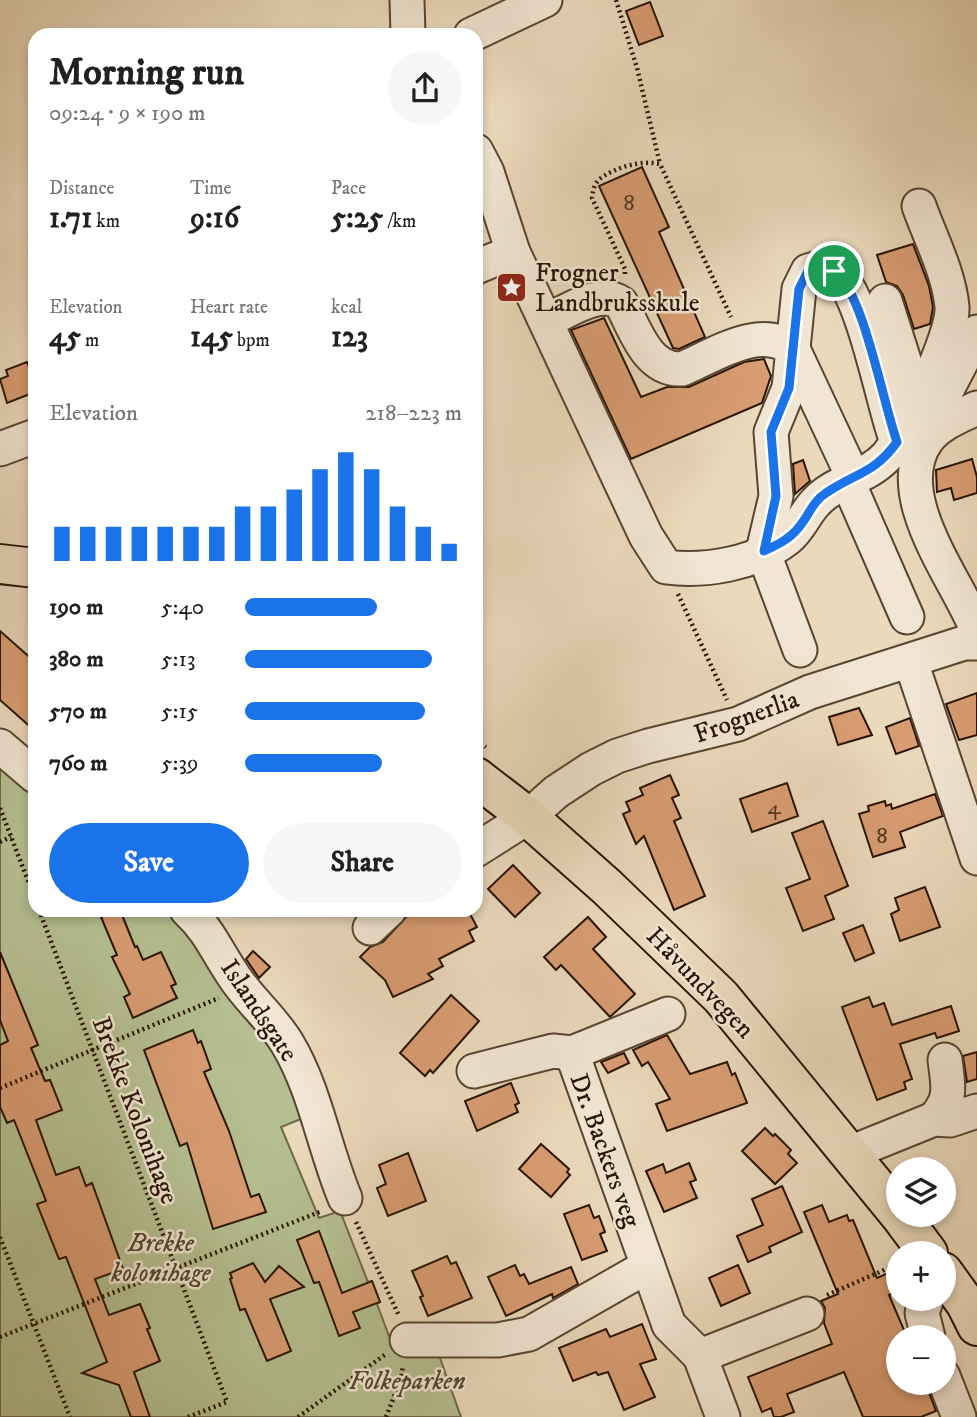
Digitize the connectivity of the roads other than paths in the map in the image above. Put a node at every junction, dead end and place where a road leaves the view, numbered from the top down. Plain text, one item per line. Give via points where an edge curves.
1 (407, 0) edge
2 (545, 0) edge
3 (408, 28) edge
4 (483, 29) edge
5 (483, 164) edge
6 (919, 206) dead end
7 (513, 252) junction
8 (483, 264) edge
9 (885, 302) dead end
10 (546, 321) junction
11 (977, 332) edge
12 (794, 351) junction
13 (917, 401) junction
14 (977, 408) edge
15 (28, 439) edge
16 (912, 440) junction
17 (0, 449) edge
18 (851, 481) junction
19 (764, 551) junction
20 (0, 564) edge
21 (28, 567) edge
22 (907, 617) dead end
23 (977, 630) edge
24 (977, 643) edge
25 (800, 650) dead end
26 (911, 662) junction
27 (0, 746) edge
28 (28, 770) edge
29 (483, 782) edge
30 (528, 817) junction
31 (483, 846) edge
32 (977, 858) edge
33 (193, 917) edge
34 (668, 1014) dead end
35 (572, 1053) junction
36 (945, 1060) dead end
37 (474, 1071) dead end
38 (977, 1111) edge
39 (934, 1119) junction
40 (850, 1153) junction
41 (345, 1198) road end
42 (886, 1199) edge
43 (648, 1266) junction
44 (956, 1294) edge
45 (807, 1314) road end
46 (977, 1326) edge
47 (407, 1340) road end
48 (699, 1356) junction
49 (950, 1395) edge
50 (723, 1417) edge
51 (959, 1417) edge

1 - 3 street
2 - 4 street
5 - 7 street
6 - 13 street via 952,308 938,358
7 - 8 street
7 - 10 street
9 - 13 street
10 - 12 street via 595,299 614,298 648,353 658,365 671,370 758,338 774,338
10 - 19 street via 646,536 666,567 706,570
11 - 16 street via 934,415
12 - 16 street via 803,278 816,268 834,271 856,301
12 - 18 street
12 - 19 street via 789,388 771,432 776,496
13 - 16 street
14 - 16 street
15 - 17 street
16 - 18 street
16 - 23 street via 918,503 940,559
18 - 19 street via 827,492 799,528
18 - 22 street
19 - 25 street
20 - 21 main road
24 - 26 street, Frognerlia via 964,643
26 - 30 street, Frognerlia via 810,692 738,724 617,756 556,792
26 - 32 street
27 - 28 street
29 - 30 main road, Håvundvegen
30 - 31 street, Frognerlia
30 - 40 main road, Håvundvegen via 721,996
33 - 41 street, Islandsgate via 286,1041 301,1070
34 - 35 street, Dr. Backers veg
35 - 37 street via 553,1052
35 - 43 street, Dr. Backers veg
36 - 39 street via 949,1093 945,1107
38 - 39 street via 950,1120
39 - 40 street
40 - 42 main road, Håvundvegen
43 - 47 street via 529,1334 498,1340
43 - 48 street, Dr. Backers veg via 669,1325
44 - 46 main road, Håvundvegen
45 - 48 street
48 - 50 street, Dr. Backers veg
49 - 51 street

